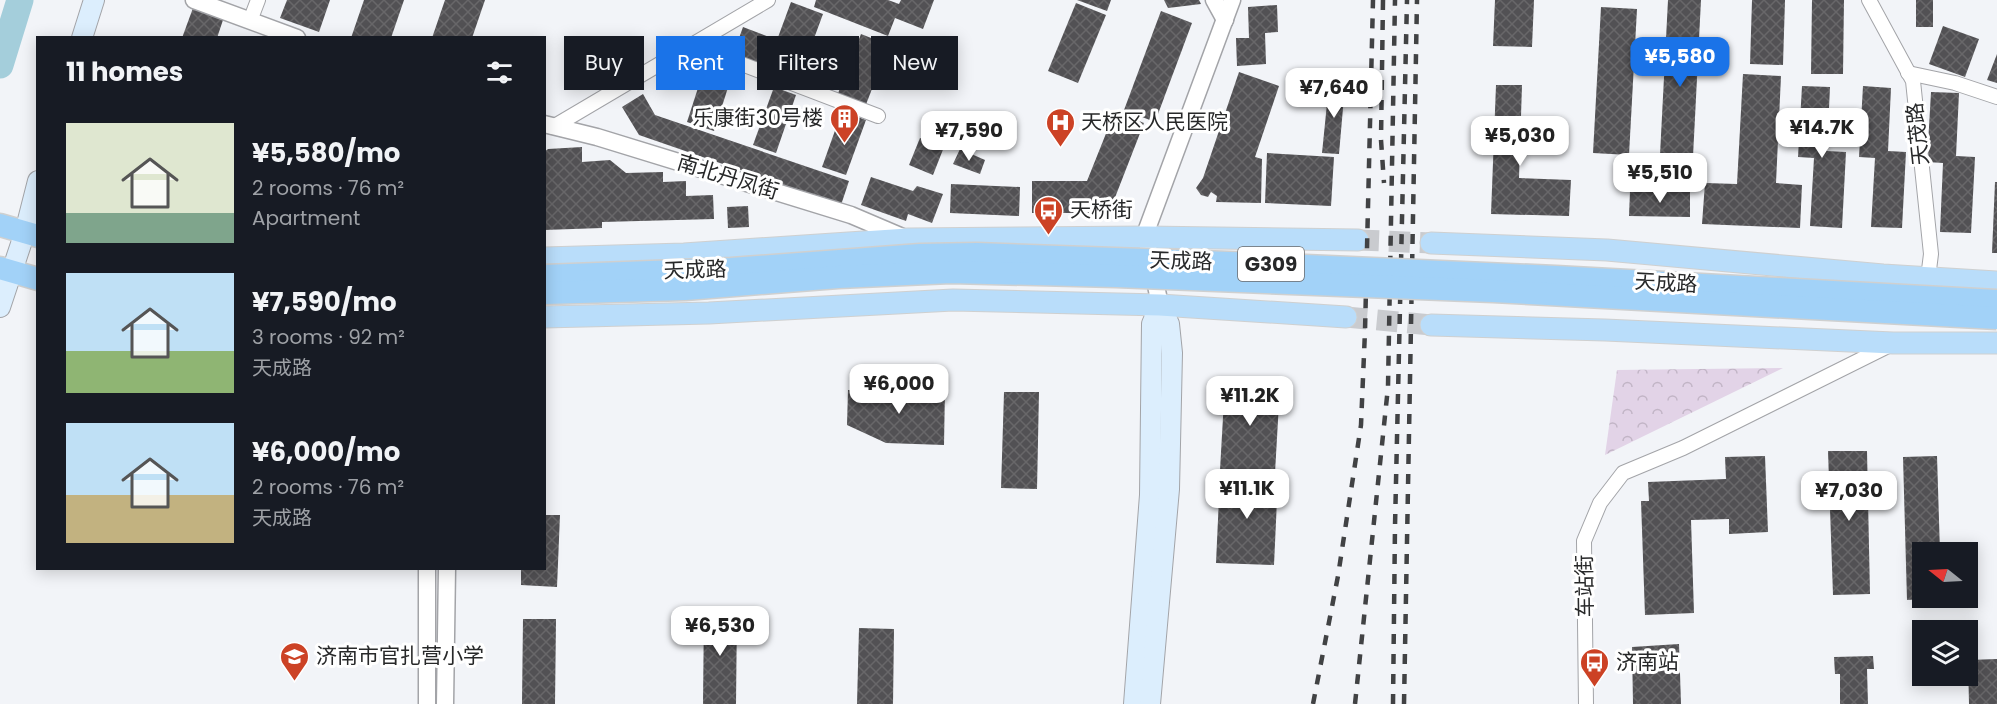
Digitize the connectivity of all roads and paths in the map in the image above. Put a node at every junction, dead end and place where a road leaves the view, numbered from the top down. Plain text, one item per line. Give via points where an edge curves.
1 (94, 0) edge
2 (194, 0) edge
3 (258, 0) edge
4 (768, 0) edge
5 (1214, 0) edge
6 (1232, 0) edge
7 (1869, 0) edge
8 (1225, 20) junction
9 (250, 21) junction
10 (83, 36) edge
11 (291, 36) edge
12 (707, 36) edge
13 (745, 65) edge
14 (656, 66) edge
15 (1908, 73) junction
16 (1997, 97) edge
17 (878, 116) dead end
18 (547, 128) edge
19 (36, 196) edge
20 (0, 225) edge
21 (31, 234) edge
22 (1146, 237) junction
23 (908, 239) junction
24 (1358, 240) tunnel mouth
25 (1431, 243) tunnel mouth
26 (546, 258) edge
27 (5, 270) edge
28 (546, 276) edge
29 (36, 278) edge
30 (1928, 278) junction
31 (1997, 282) edge
32 (546, 292) edge
33 (1997, 301) edge
34 (1160, 305) junction
35 (0, 307) edge
36 (1346, 317) tunnel mouth
37 (546, 318) edge
38 (1997, 318) edge
39 (1431, 324) tunnel mouth
40 (1893, 343) junction
41 (1997, 343) edge
42 (427, 570) edge
43 (447, 570) edge
44 (427, 704) edge
45 (445, 704) edge
46 (1134, 704) edge
47 (1150, 704) edge
48 (1586, 704) edge

1 - 10 main road
2 - 9 street
3 - 9 street
4 - 12 street
5 - 8 street
6 - 8 street
7 - 15 street, 天茂路
8 - 22 street
9 - 11 street
13 - 17 street
14 - 18 street
15 - 16 street
15 - 30 street, 天茂路 via 1931,254
18 - 23 street, 南北丹凤街 via 597,137 851,215
19 - 21 main road
20 - 21 highway
21 - 27 main road
22 - 23 main road, 天成路
22 - 24 main road, 天成路
22 - 34 street
23 - 26 main road, 天成路 via 684,254
25 - 30 main road, 天成路 via 1607,250
27 - 29 highway
27 - 35 main road
28 - 33 highway, 天成路 / G309, bridge via 977,254 1532,276
30 - 31 main road, 天成路
32 - 38 highway, 天成路 / G309, bridge via 685,289 962,272 1493,291
34 - 36 main road, 天成路
34 - 37 main road, 天成路 via 953,300
34 - 46 main road via 1152,324 1150,495
34 - 47 main road via 1169,324 1172,354 1170,444
39 - 40 main road
40 - 41 main road
40 - 48 street, 车站街 via 1683,448 1623,473 1600,502 1584,541
42 - 44 street
43 - 45 street

